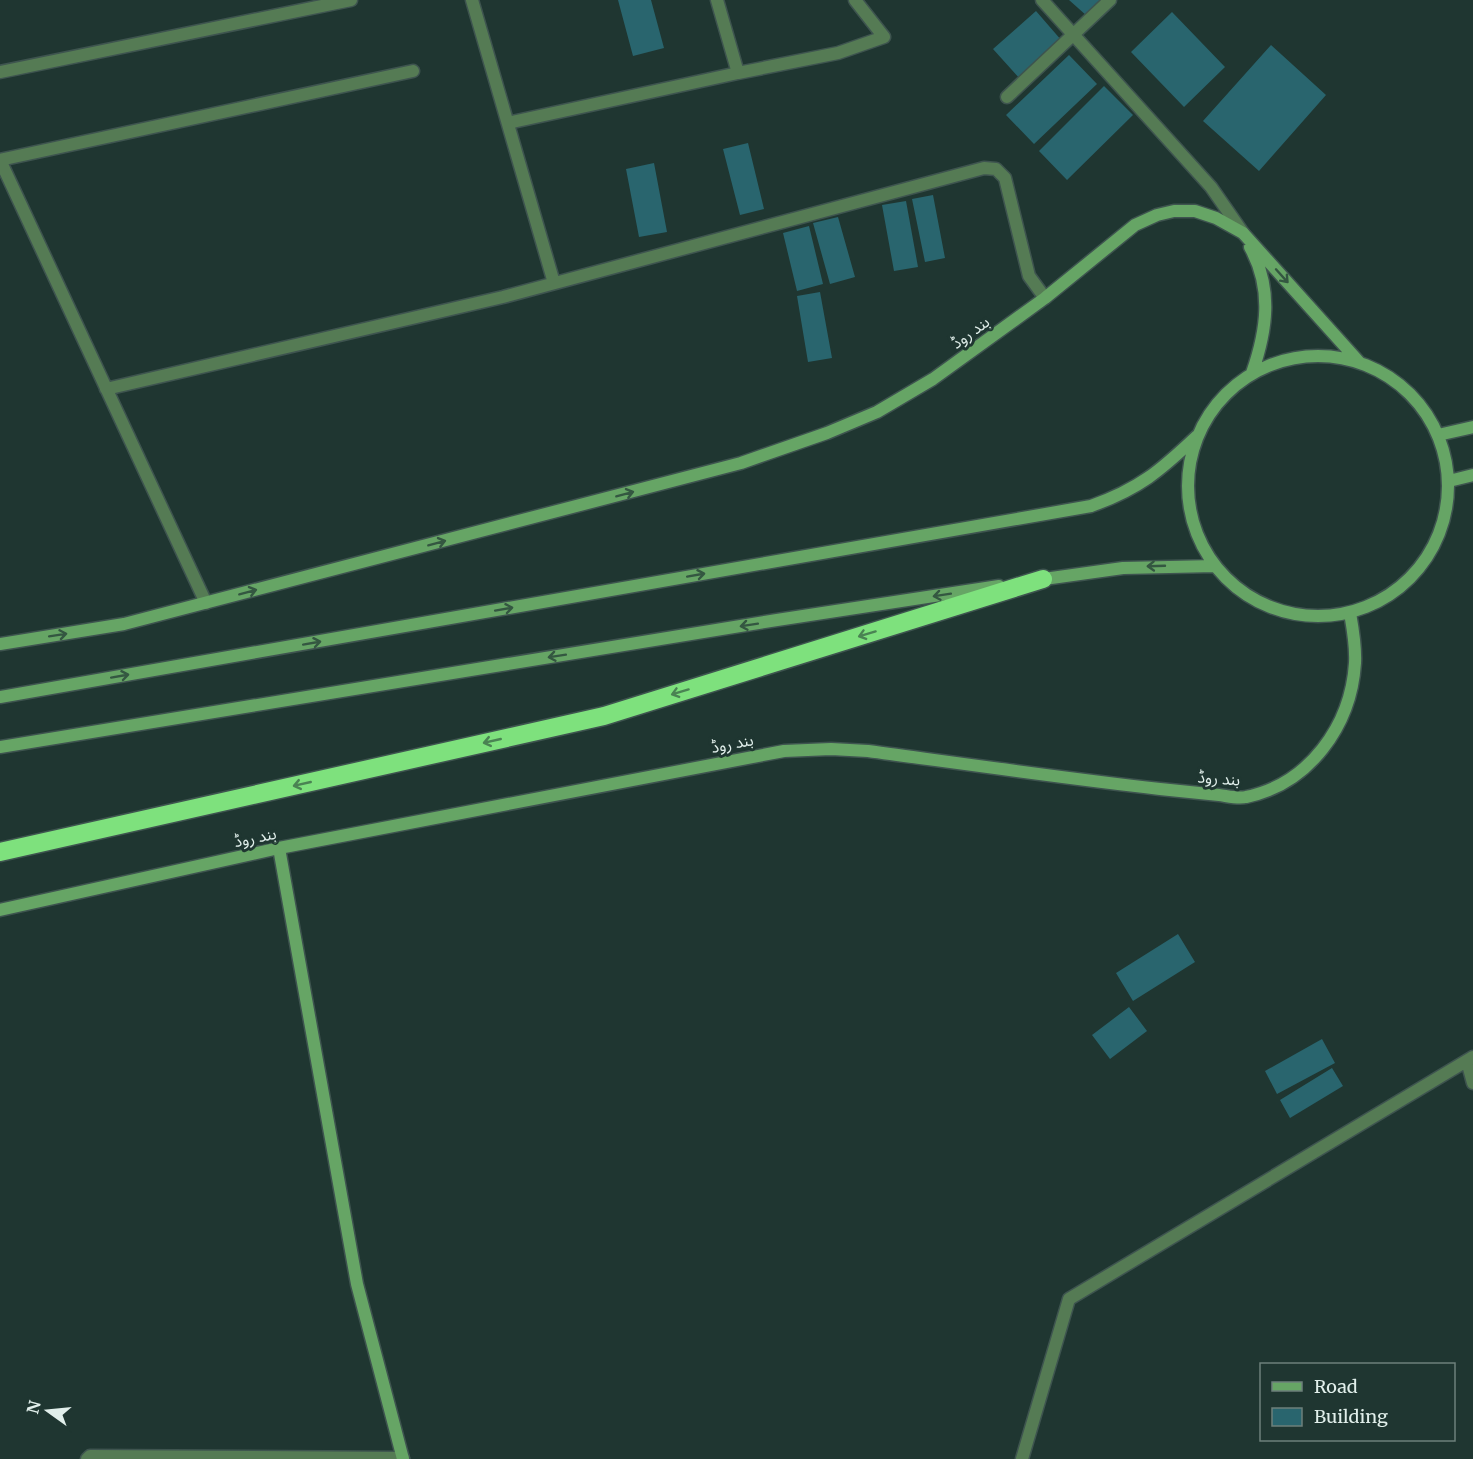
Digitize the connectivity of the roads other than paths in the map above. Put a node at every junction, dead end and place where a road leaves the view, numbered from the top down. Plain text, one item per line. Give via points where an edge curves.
1 (351, 0) edge
2 (472, 0) edge
3 (717, 0) edge
4 (855, 0) edge
5 (1042, 0) edge
6 (1110, 0) edge
7 (1075, 34) junction
8 (413, 71) dead end
9 (0, 72) edge
10 (738, 73) junction
11 (1007, 97) dead end
12 (508, 123) junction
13 (0, 160) edge
14 (1243, 232) junction
15 (554, 283) junction
16 (1045, 298) junction
17 (1359, 362) junction
18 (1252, 373) junction
19 (106, 388) junction
20 (1473, 427) edge
21 (1438, 435) junction
22 (1197, 436) junction
23 (1473, 475) edge
24 (1449, 482) junction
25 (1215, 566) junction
26 (1043, 579) junction
27 (207, 603) junction
28 (1350, 613) junction
29 (0, 644) edge
30 (0, 698) edge
31 (0, 747) edge
32 (279, 848) junction
33 (0, 852) edge
34 (0, 910) edge
35 (1470, 1059) edge
36 (1473, 1083) edge
37 (87, 1459) edge
38 (403, 1459) edge
39 (1022, 1459) edge

1 - 9 street
2 - 12 street
3 - 10 street
4 - 10 street via 884,37 838,53
5 - 7 street
6 - 7 street
7 - 11 street
7 - 14 street via 1211,186
8 - 13 street
10 - 12 street
12 - 15 street
13 - 19 street
14 - 16 main road, بند روڈ via 1195,211 1157,215 1135,225
14 -> 17 main road
14 - 18 main road via 1265,286 1264,335
15 - 16 street via 984,168 996,169 1005,178 1029,276
15 - 19 street
27 -> 16 main road, بند روڈ via 741,463 827,433 877,412 933,380
17 - 18 main road via 1333,356 1305,356
17 - 21 main road via 1399,384 1419,403
18 - 22 main road via 1220,401
19 - 27 street
20 - 21 main road
21 - 24 main road
22 - 25 main road via 1189,470 1189,504 1197,537
30 -> 22 main road via 1091,506 1142,483
23 - 24 main road
24 - 28 main road via 1445,517 1432,550 1411,579 1382,600
25 -> 26 main road via 1123,568
25 - 28 main road via 1235,588 1261,605 1290,615 1320,618
26 -> 31 main road
26 -> 33 highway via 604,716
29 -> 27 main road, بند روڈ via 124,624
28 - 32 main road, بند روڈ via 1355,662 1352,689 1330,739 1291,780 1243,798 868,751 805,749
32 - 34 main road, بند روڈ
32 - 38 main road via 357,1284
35 - 36 street
35 - 39 street via 1069,1299
37 - 38 street

